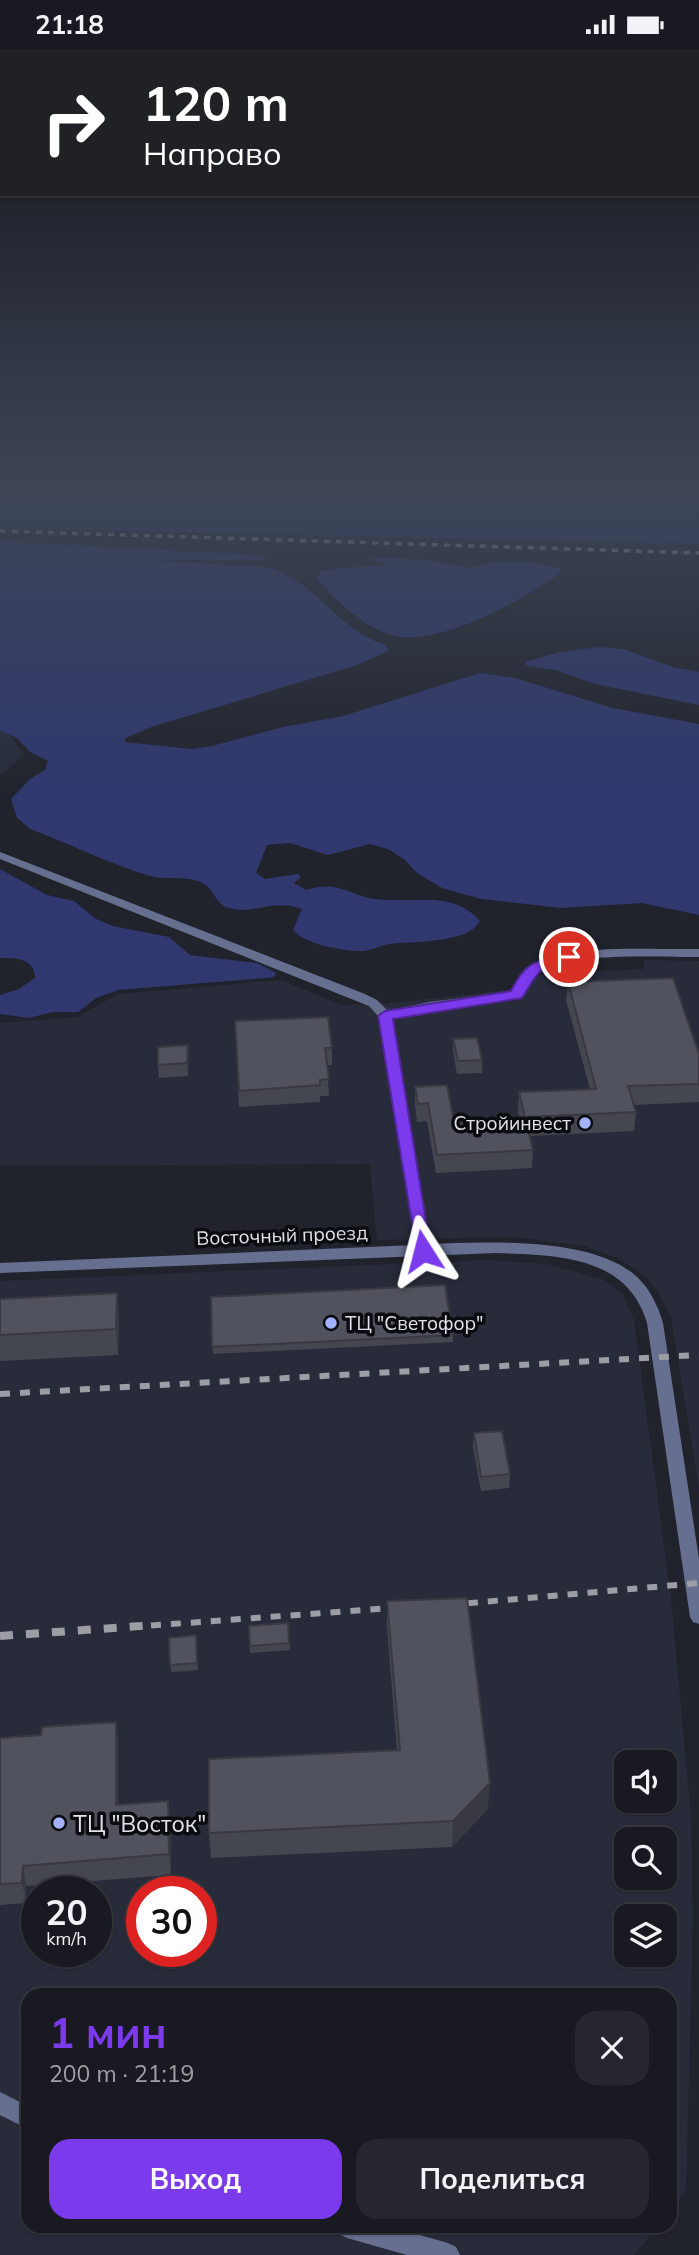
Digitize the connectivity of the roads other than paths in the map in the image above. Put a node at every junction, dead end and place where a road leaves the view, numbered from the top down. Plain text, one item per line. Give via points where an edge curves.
1 (0, 855) edge
2 (699, 953) edge
3 (385, 1016) junction
4 (423, 1251) junction
5 (0, 1268) edge
6 (699, 1617) edge
7 (0, 2103) edge
8 (21, 2114) edge
9 (371, 2233) edge
10 (448, 2255) edge

1 - 3 street via 361,997
2 - 3 street via 569,957 543,963 526,974 516,995
3 - 4 street
4 - 5 street, Восточный проезд
4 - 6 street, Восточный проезд via 526,1249 573,1255 629,1277 649,1301
7 - 8 street
9 - 10 street

